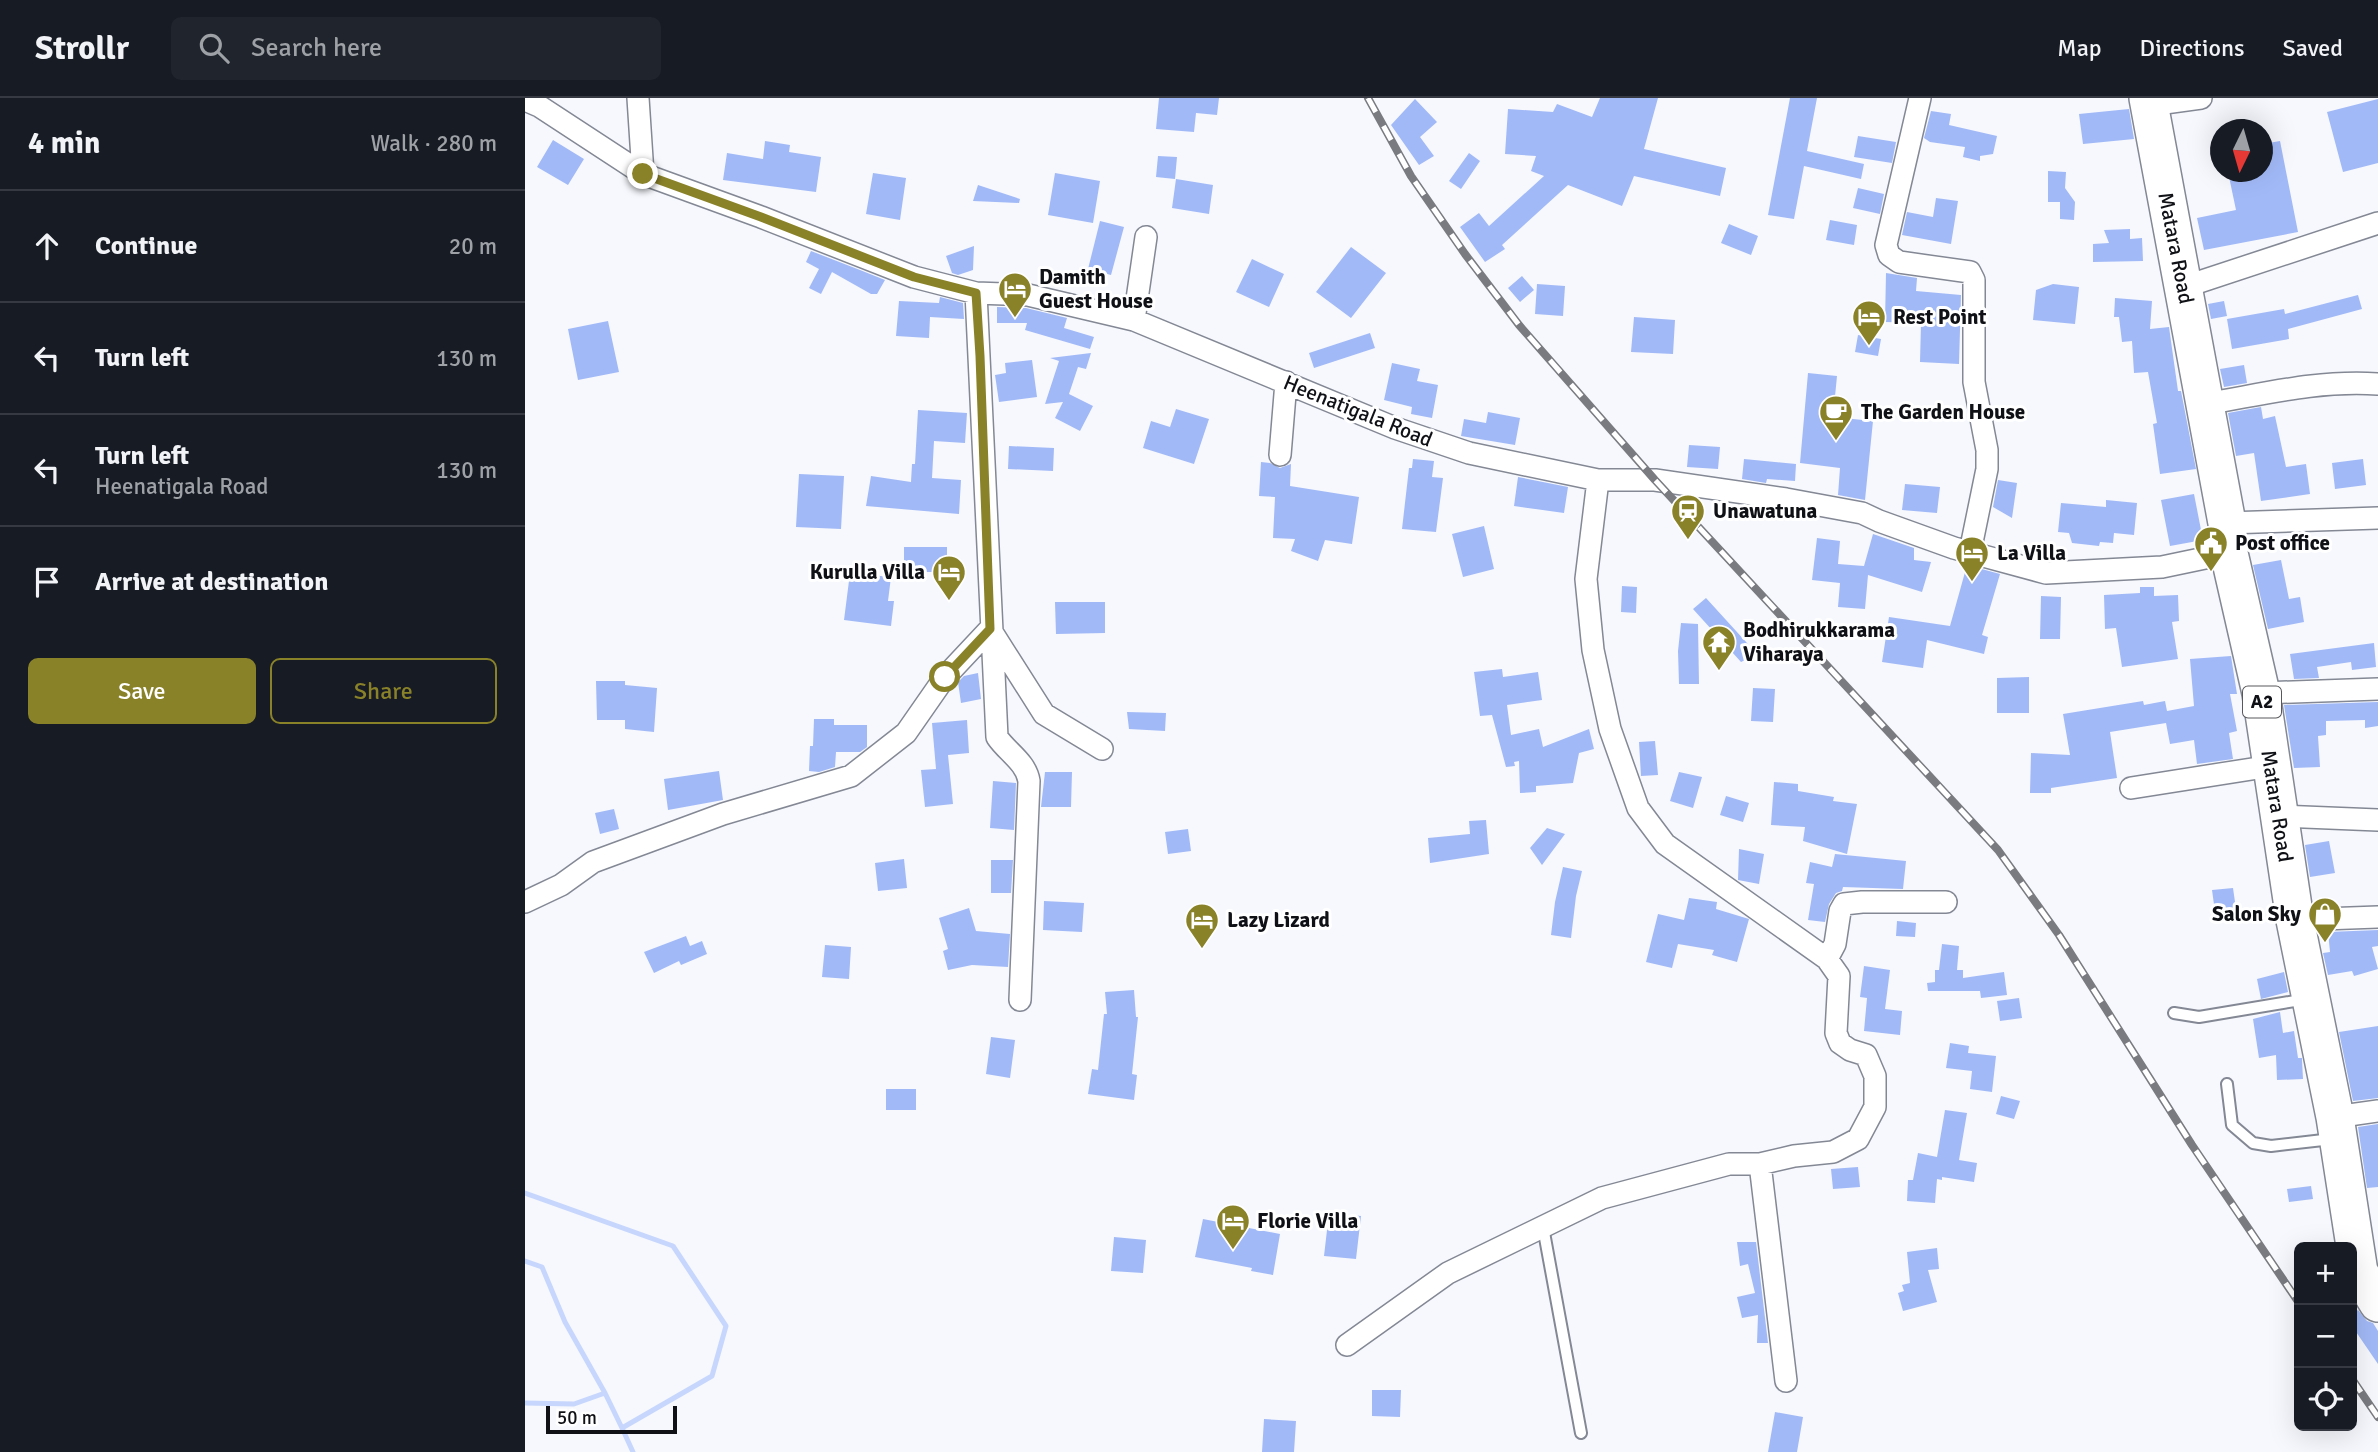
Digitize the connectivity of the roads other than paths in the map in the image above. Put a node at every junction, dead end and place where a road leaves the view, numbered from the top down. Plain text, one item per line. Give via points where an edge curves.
1 (638, 98) edge
2 (1920, 98) edge
3 (2201, 98) edge
4 (525, 100) edge
5 (2149, 102) edge
6 (643, 174) junction
7 (2378, 223) edge
8 (1146, 237) dead end
9 (2184, 287) junction
10 (976, 293) junction
11 (1134, 320) junction
12 (1286, 382) junction
13 (2378, 384) edge
14 (2205, 404) junction
15 (1280, 455) dead end
16 (1598, 480) junction
17 (2378, 517) edge
18 (2228, 538) junction
19 (1971, 552) junction
20 (990, 629) junction
21 (2378, 689) edge
22 (2261, 693) junction
23 (1102, 749) dead end
24 (2271, 766) junction
25 (2131, 788) dead end
26 (2278, 816) junction
27 (2378, 820) edge
28 (525, 902) edge
29 (1946, 902) dead end
30 (2378, 917) edge
31 (2295, 920) junction
32 (1827, 959) junction
33 (2310, 998) junction
34 (1020, 1000) dead end
35 (2173, 1013) dead end
36 (2227, 1084) dead end
37 (2378, 1111) edge
38 (2337, 1127) junction
39 (1760, 1164) junction
40 (1543, 1227) junction
41 (2378, 1303) edge
42 (1347, 1345) dead end
43 (1786, 1381) dead end
44 (1581, 1433) dead end

1 - 6 street
2 - 19 street via 1886,245 1889,255 1899,262 1970,271 1974,280 1974,382 1987,469
3 - 5 street
4 - 6 street, Heenatigala Road
5 - 9 highway, Matara Road / A2
6 - 10 street, Heenatigala Road via 914,277
7 - 9 street
8 - 11 street
9 - 14 highway, Matara Road / A2
10 - 11 street, Heenatigala Road via 1028,295
10 - 20 street
11 - 12 street, Heenatigala Road
12 - 15 street
12 - 16 street, Heenatigala Road via 1469,453
13 - 14 street via 2330,382
14 - 18 highway, Matara Road / A2
16 - 19 street, Heenatigala Road via 1655,480 1862,513
16 - 32 street via 1586,579 1593,650 1610,729 1638,808 1665,844
17 - 18 street, Heenatigala Road
18 - 19 street, Heenatigala Road via 2162,567 2046,573
18 - 22 highway, Matara Road / A2
20 - 23 street via 1044,713
20 - 28 street via 945,677 906,733 851,776 723,814 593,862 561,885
20 - 34 street via 997,737 1028,771 1029,781
21 - 22 street
22 - 24 highway, Matara Road / A2
24 - 25 street
24 - 26 highway, Matara Road / A2
26 - 27 street
26 - 31 highway, Matara Road / A2
29 - 32 street via 1845,904
30 - 31 street
31 - 33 highway, Matara Road / A2
32 - 39 street via 1839,975 1836,1033 1850,1050 1866,1055 1875,1076 1875,1107 1858,1139 1833,1152
33 - 35 lane via 2199,1017
33 - 38 highway, Matara Road / A2
36 - 38 lane via 2232,1125 2253,1143 2270,1146
37 - 38 street
38 - 41 highway, Matara Road / A2 via 2359,1272
39 - 40 street via 1729,1164 1602,1198
39 - 43 street
40 - 42 street via 1448,1273
40 - 44 lane

